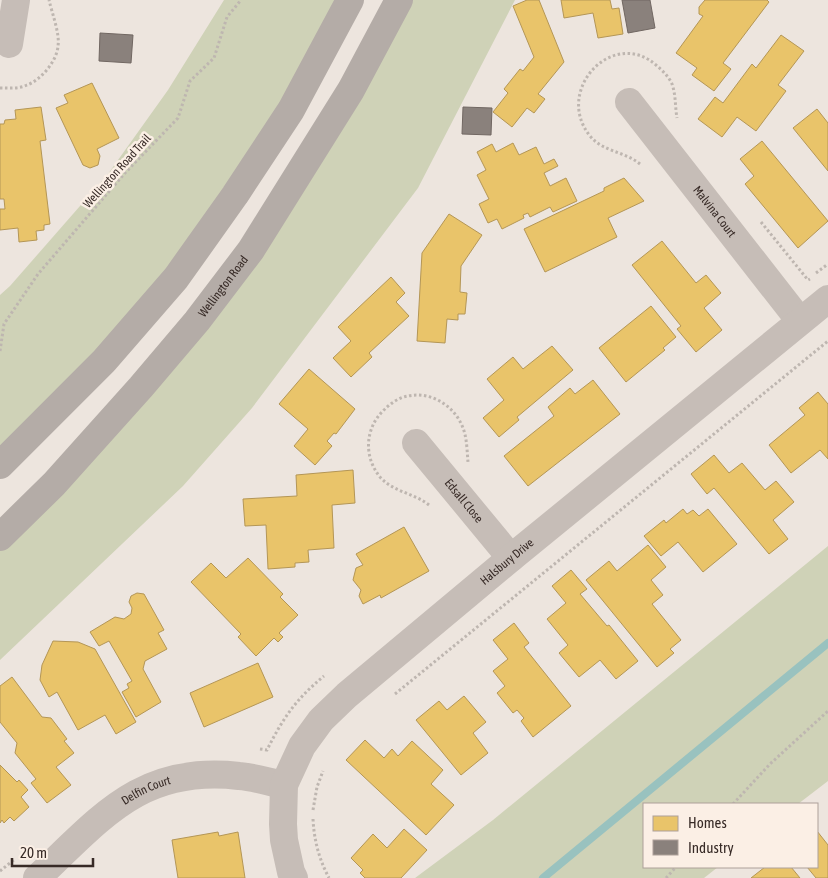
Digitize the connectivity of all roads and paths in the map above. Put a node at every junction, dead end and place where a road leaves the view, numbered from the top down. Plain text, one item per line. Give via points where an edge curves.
1 (16, 0) edge
2 (49, 0) edge
3 (241, 0) edge
4 (350, 0) edge
5 (399, 0) edge
6 (9, 44) dead end
7 (0, 88) edge
8 (629, 102) dead end
9 (828, 299) edge
10 (800, 321) junction
11 (828, 341) edge
12 (0, 351) edge
13 (416, 443) dead end
14 (0, 465) edge
15 (0, 537) edge
16 (512, 558) junction
17 (395, 694) dead end
18 (828, 711) edge
19 (324, 770) dead end
20 (284, 785) junction
21 (734, 803) edge
22 (675, 868) edge
23 (37, 878) edge
24 (294, 878) edge
25 (328, 878) edge
26 (666, 878) edge

1 - 6 street
2 - 7 path via 58,46 53,62 28,85
3 - 12 path, Wellington Road Trail via 227,16 214,58 190,81 178,118 124,173 38,274 4,324
4 - 14 main road via 291,110 176,278 104,361
5 - 15 main road, Wellington Road via 351,90 251,250 198,321 141,387 54,484
8 - 10 street, Malvina Court
9 - 10 street, Halsbury Drive
10 - 16 street, Halsbury Drive
11 - 17 path
13 - 16 street, Edsall Close
16 - 20 street, Halsbury Drive via 321,720 302,746
18 - 21 path via 770,764
19 - 25 path via 312,813 314,840
20 - 23 street, Delfin Court via 216,774 164,781 139,791 110,809
20 - 24 street, Halsbury Drive via 282,824
22 - 26 path

